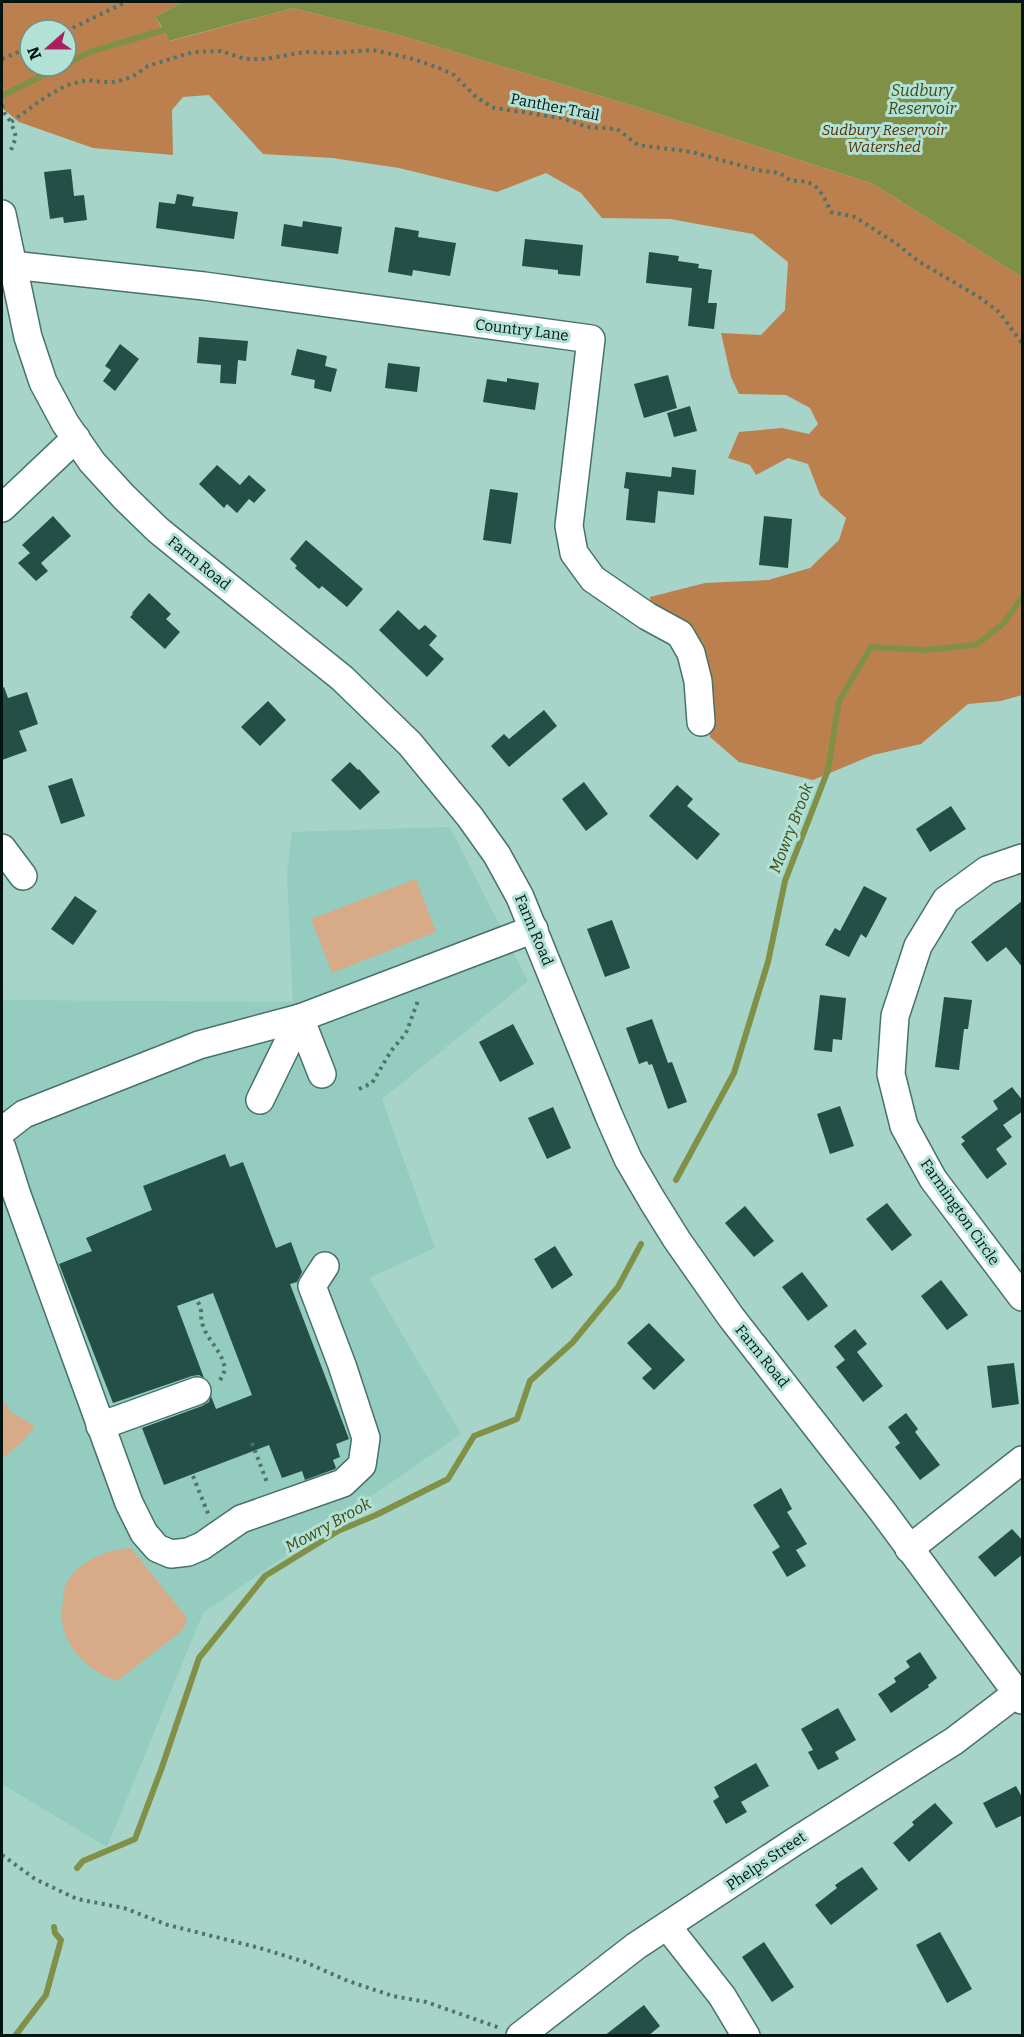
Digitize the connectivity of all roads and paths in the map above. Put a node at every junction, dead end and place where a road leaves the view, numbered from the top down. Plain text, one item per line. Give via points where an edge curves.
1 (126, 2) edge
2 (78, 25) edge
3 (18, 52) edge
4 (2, 59) edge
5 (2, 105) edge
6 (11, 122) junction
7 (11, 150) dead end
8 (2, 214) edge
9 (12, 265) junction
10 (1023, 343) edge
11 (76, 438) junction
12 (2, 508) edge
13 (701, 722) dead end
14 (2, 848) edge
15 (1023, 858) edge
16 (22, 876) dead end
17 (534, 929) junction
18 (419, 998) dead end
19 (300, 1018) junction
20 (322, 1074) dead end
21 (359, 1089) dead end
22 (260, 1100) dead end
23 (2, 1131) edge
24 (2, 1148) edge
25 (325, 1266) dead end
26 (1023, 1297) edge
27 (198, 1302) dead end
28 (197, 1391) joint
29 (100, 1426) junction
30 (252, 1443) dead end
31 (1023, 1460) edge
32 (193, 1476) dead end
33 (277, 1508) junction
34 (217, 1536) junction
35 (909, 1549) junction
36 (1020, 1697) edge
37 (2, 1855) edge
38 (667, 1926) junction
39 (520, 2035) edge
40 (746, 2036) edge

1 - 2 path
3 - 4 path
5 - 6 path
6 - 7 path via 16,137
6 - 10 path, Panther Trail via 67,85 87,80 124,80 148,66 193,52 221,51 245,59 305,52 373,51 410,58 454,75 494,108 562,118 587,128 618,129 638,145 692,152 780,173 791,181 804,180 819,188 831,212 855,217 979,297 999,312
8 - 9 street, Farm Road
9 - 11 street, Farm Road via 43,382
9 - 13 street, Country Lane via 204,286 591,339 569,526 574,553 593,579 680,634 692,652
11 - 12 street
11 - 17 street, Farm Road via 92,462 158,530 342,678 410,744 497,855
14 - 16 street
15 - 26 street, Farmington Circle via 987,870 946,900 918,945 895,1016 891,1074 904,1126 933,1179
17 - 19 street
17 - 35 street, Farm Road via 609,1116 651,1200 731,1317
18 - 21 path via 406,1033 372,1083
19 - 20 street
19 - 22 street
19 - 23 street via 199,1045 24,1114
24 - 29 street
25 - 33 street via 312,1286 366,1438 362,1465 343,1483
27 - 28 path via 201,1323 225,1367 223,1377
28 - 29 street
29 - 34 street via 129,1503 144,1533 157,1548 171,1554 188,1552
30 - 33 path
31 - 35 street
32 - 34 path
33 - 34 street via 241,1519
35 - 36 street, Farm Road
36 - 38 street, Phelps Street
37 - 39 path via 35,1879 78,1899 124,1908 168,1925 282,1955 348,1981 426,2002
38 - 39 street, Phelps Street
38 - 40 street via 722,1996

